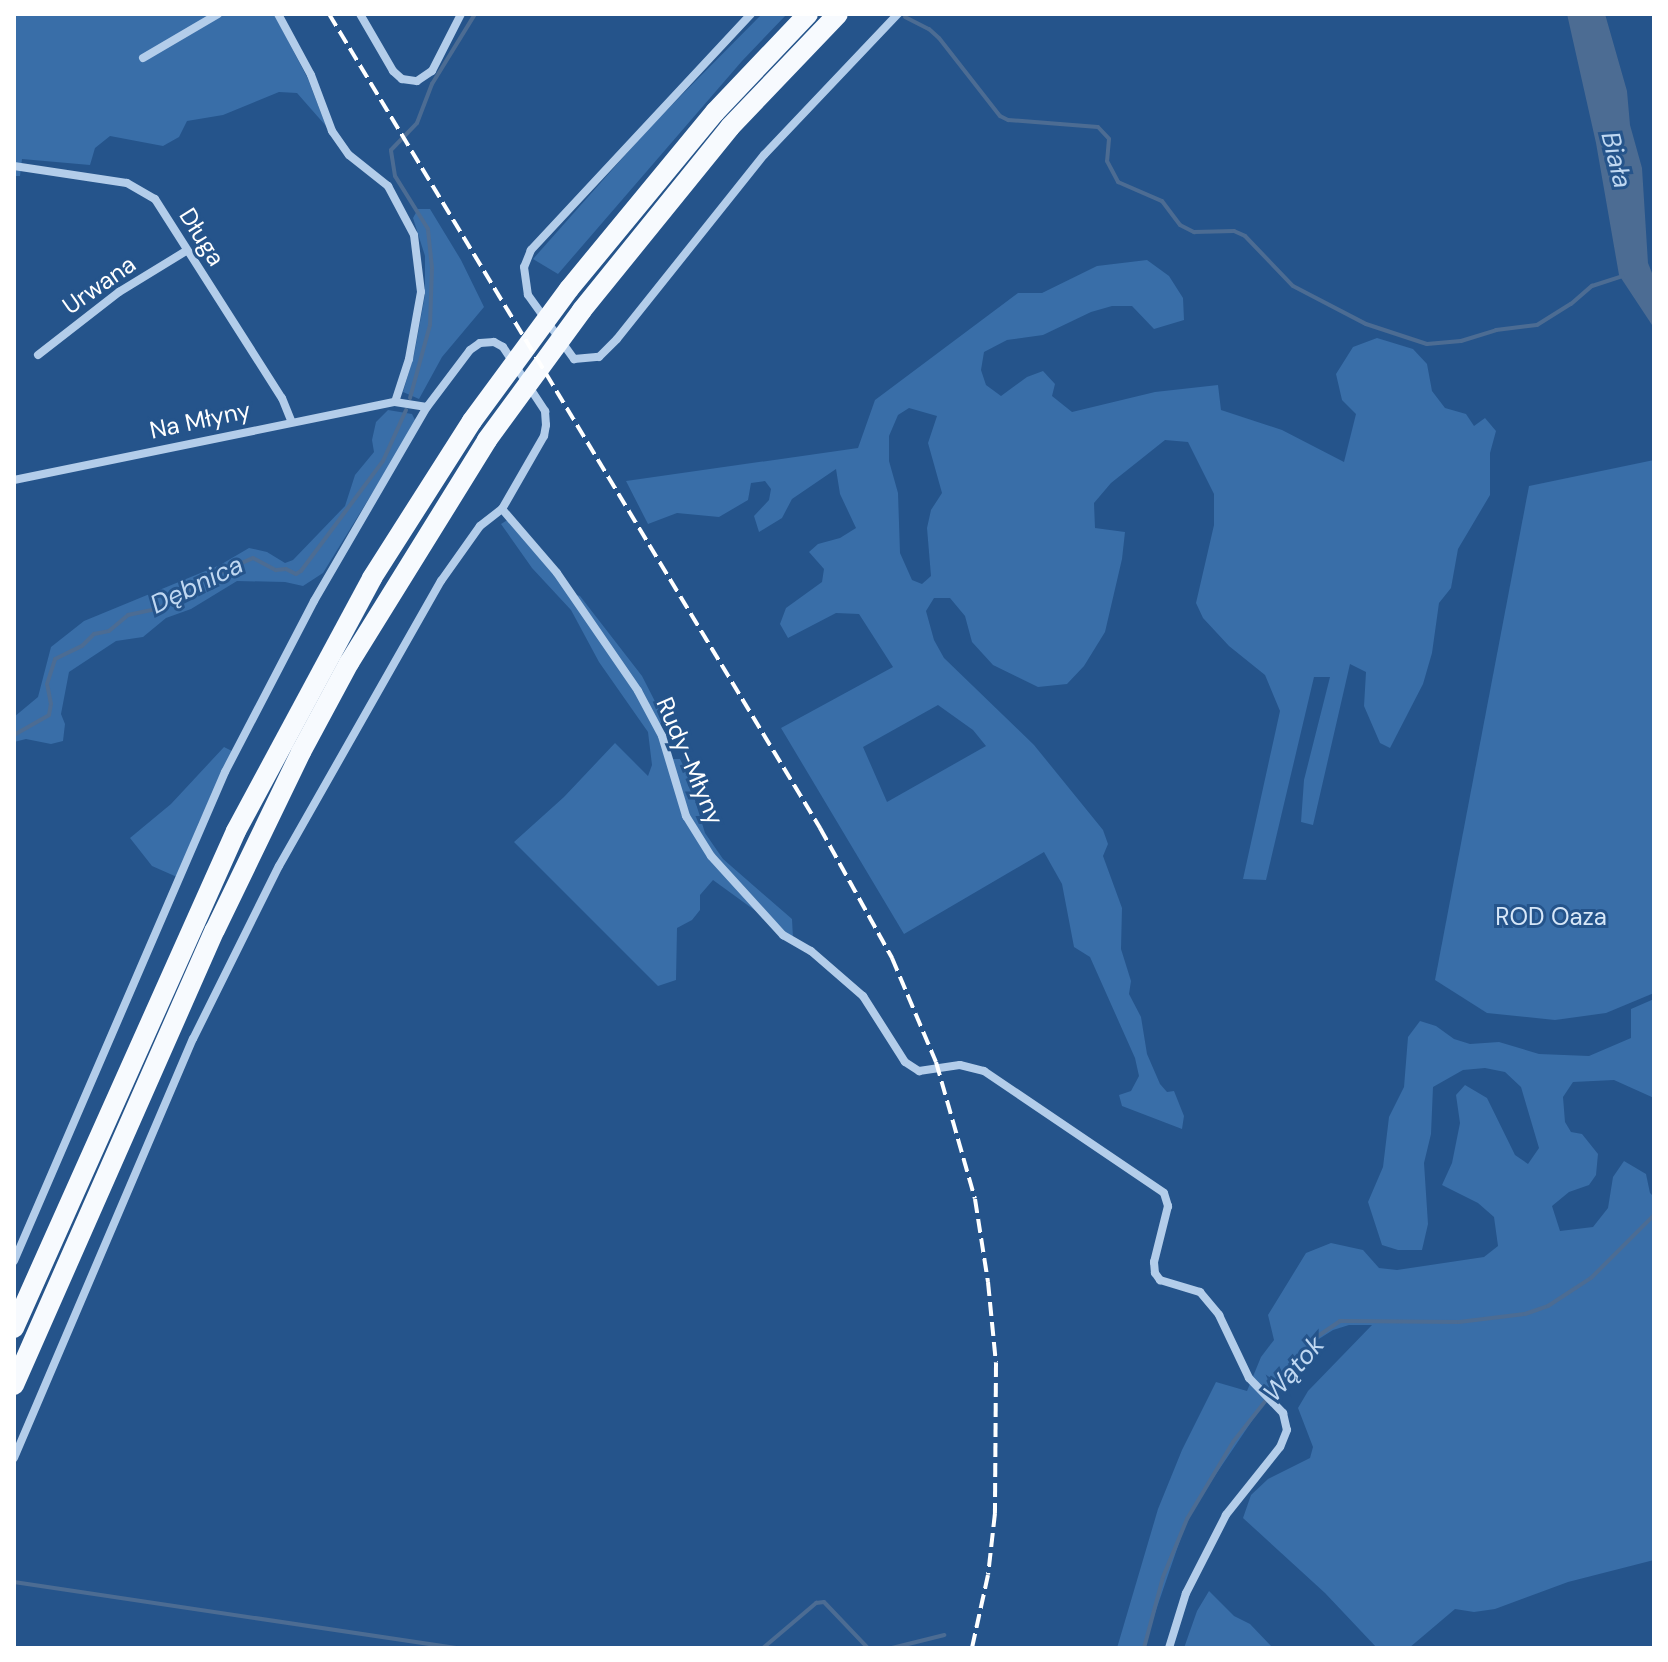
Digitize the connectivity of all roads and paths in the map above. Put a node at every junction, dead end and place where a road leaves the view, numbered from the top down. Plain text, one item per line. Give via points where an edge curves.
1 (218, 14) edge
2 (278, 14) edge
3 (360, 14) edge
4 (461, 14) edge
5 (751, 14) edge
6 (808, 14) edge
7 (838, 14) edge
8 (898, 14) edge
9 (143, 58) dead end
10 (14, 166) edge
11 (186, 251) junction
12 (38, 355) dead end
13 (395, 402) junction
14 (427, 407) junction
15 (291, 420) junction
16 (14, 480) edge
17 (502, 509) junction
18 (14, 1261) edge
19 (14, 1328) edge
20 (14, 1385) edge
21 (14, 1458) edge
22 (1169, 1648) edge

1 - 9 street
2 - 13 street via 311,75 332,131 349,155 388,186 414,235 421,292
3 - 4 street via 393,71 417,81 432,71
5 - 8 street via 531,250 524,267 528,295 574,359 599,357 617,339 764,155
6 - 19 main road via 715,112 569,289 494,390 380,565 279,745 193,922
7 - 20 main road via 730,127 582,310 506,413 409,563 301,752 197,971
10 - 11 street, Długa via 127,183 155,199
11 - 12 street, Urwana via 119,292
11 - 15 street, Długa
13 - 14 street
13 - 15 street, Na Młyny
14 - 17 street via 470,350 480,343 503,347 545,411 546,425
14 - 18 street via 314,601 225,772
15 - 16 street, Na Młyny
17 - 21 street via 480,526 441,581 279,866 193,1039
17 - 22 street, Rudy-Młyny via 557,573 638,691 662,736 686,816 740,891 783,935 811,951 863,996 912,1067 919,1071 960,1065 984,1071 1164,1193 1168,1206 1155,1273 1160,1280 1200,1292 1219,1315 1249,1378 1283,1413 1287,1430 1280,1447 1226,1515 1186,1593

